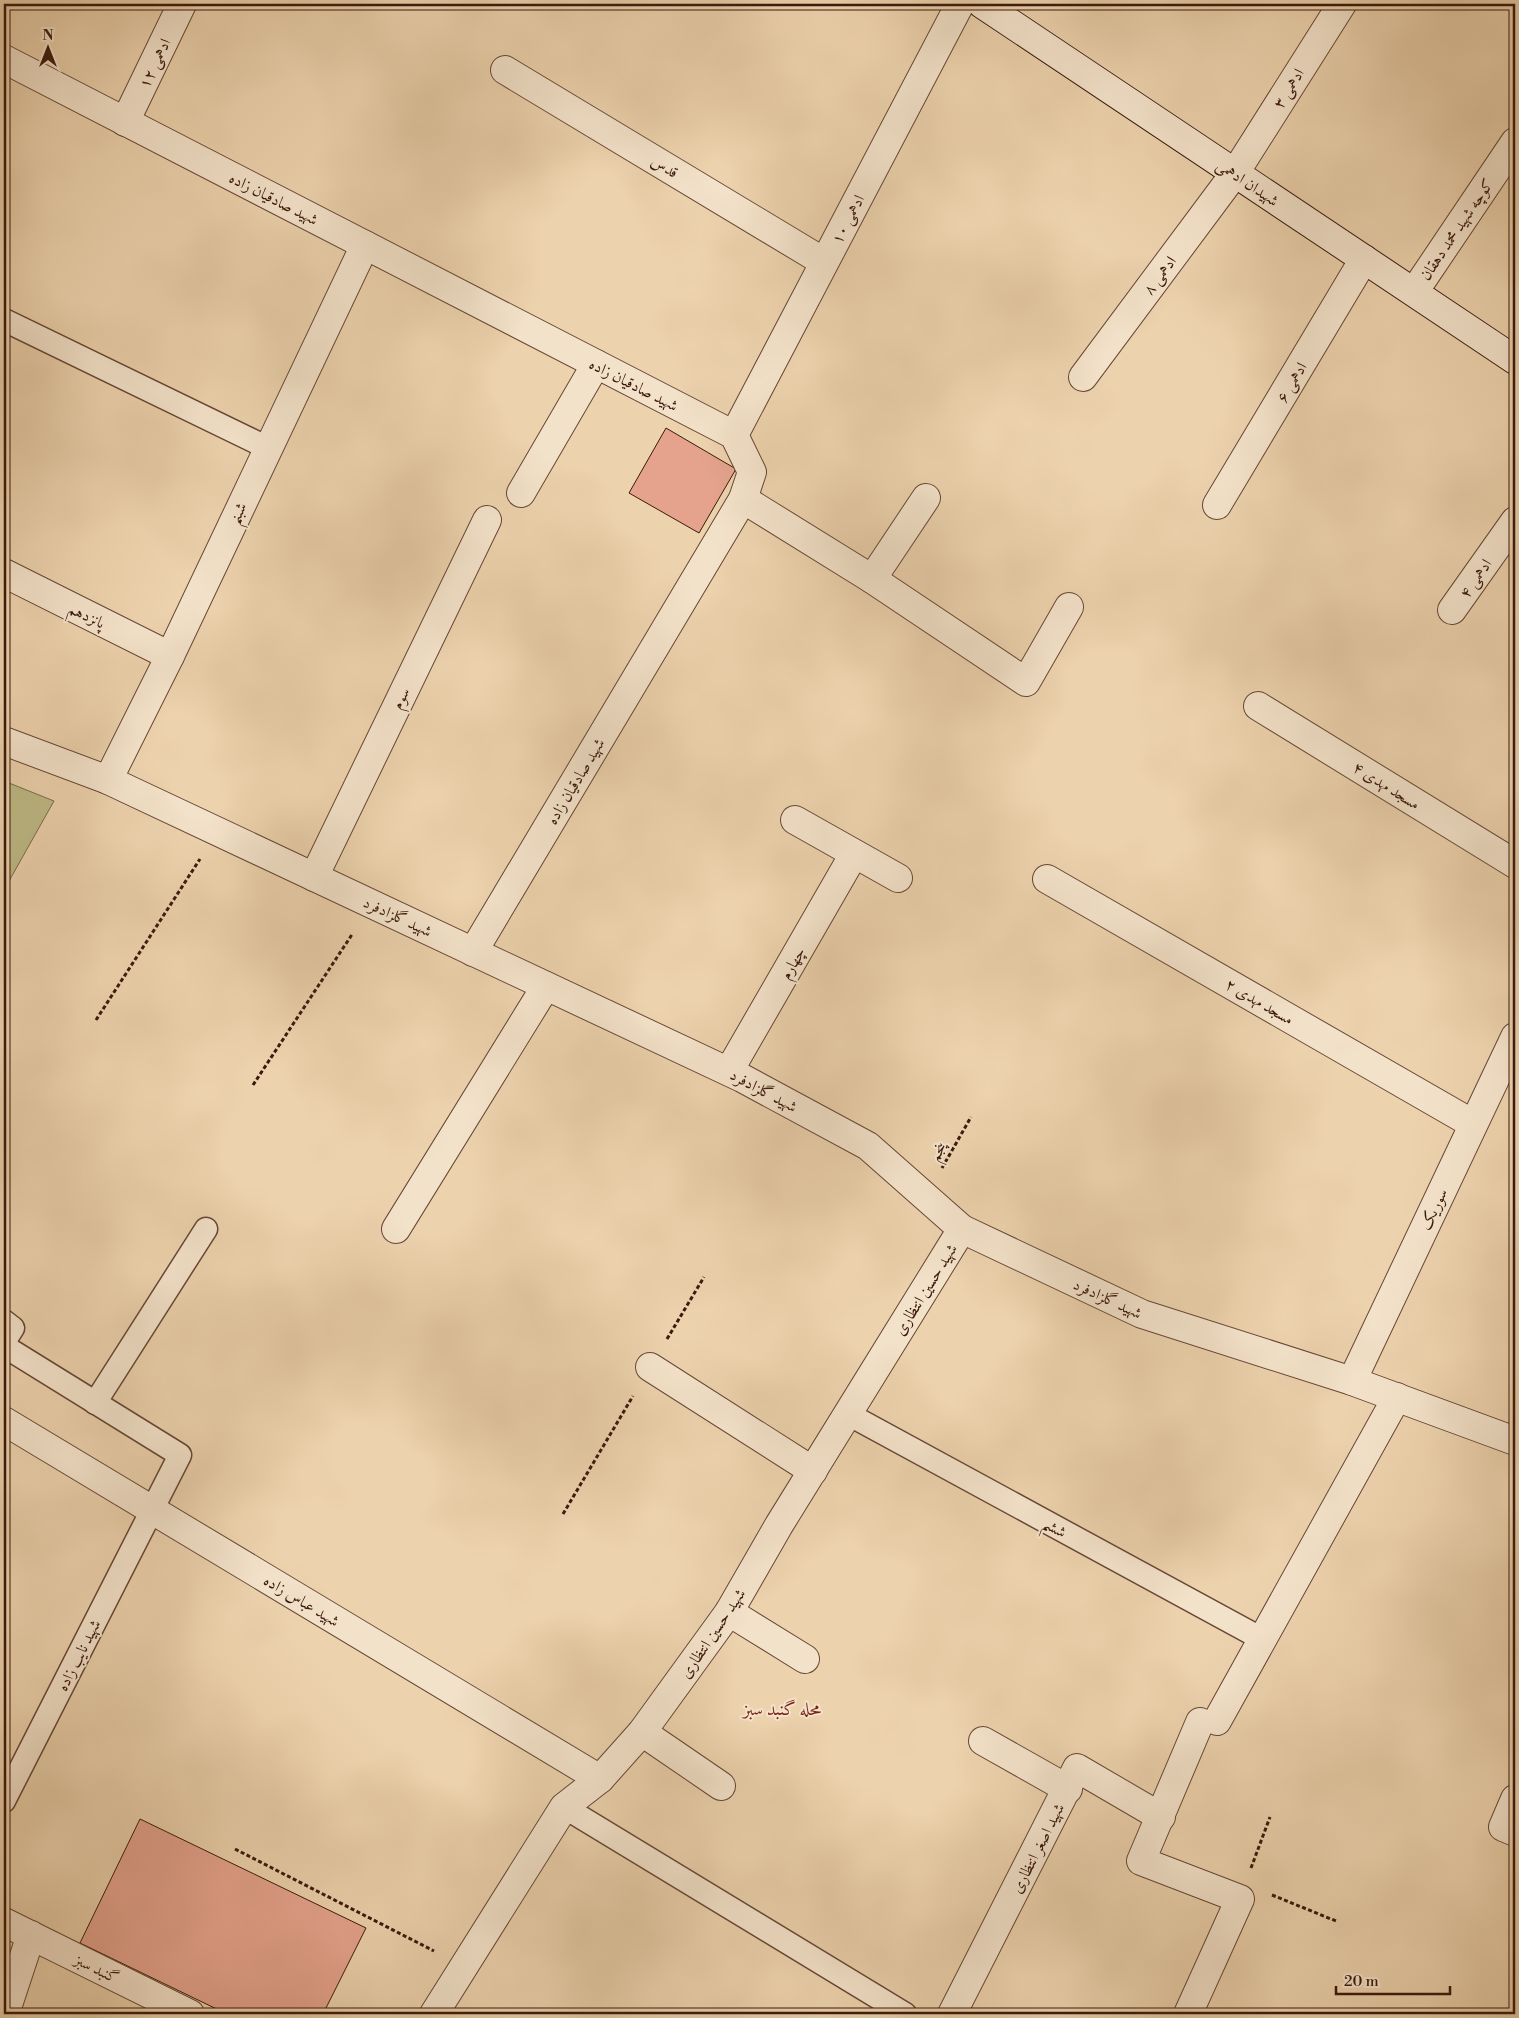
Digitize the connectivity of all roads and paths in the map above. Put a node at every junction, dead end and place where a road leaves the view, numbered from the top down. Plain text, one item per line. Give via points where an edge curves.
1 (182, 4) edge
2 (960, 4) edge
3 (982, 4) edge
4 (1342, 4) edge
5 (4, 59) edge
6 (505, 70) dead end
7 (125, 122) junction
8 (1515, 142) edge
9 (1235, 173) junction
10 (364, 245) junction
11 (1364, 259) junction
12 (824, 262) junction
13 (1414, 292) junction
14 (4, 320) edge
15 (1515, 360) edge
16 (596, 364) junction
17 (1083, 377) dead end
18 (734, 435) junction
19 (268, 448) junction
20 (521, 493) dead end
21 (926, 498) dead end
22 (743, 500) junction
23 (1217, 504) dead end
24 (486, 520) dead end
25 (1515, 521) edge
26 (4, 573) edge
27 (872, 580) junction
28 (1069, 606) dead end
29 (1452, 610) dead end
30 (170, 656) junction
31 (1258, 706) dead end
32 (4, 741) edge
33 (108, 780) junction
34 (795, 820) dead end
35 (218, 832) junction
36 (854, 854) junction
37 (1515, 864) edge
38 (314, 877) junction
39 (898, 878) dead end
40 (1047, 879) dead end
41 (372, 904) junction
42 (473, 952) junction
43 (546, 986) junction
44 (96, 1020) dead end
45 (1515, 1036) edge
46 (729, 1071) junction
47 (253, 1085) dead end
48 (970, 1117) dead end
49 (1473, 1124) junction
50 (925, 1197) junction
51 (206, 1229) dead end
52 (396, 1229) dead end
53 (962, 1229) junction
54 (4, 1321) edge
55 (4, 1342) edge
56 (4, 1346) edge
57 (650, 1367) dead end
58 (1352, 1381) junction
59 (1397, 1398) junction
60 (95, 1403) junction
61 (848, 1414) junction
62 (4, 1421) edge
63 (1515, 1442) edge
64 (813, 1470) junction
65 (152, 1510) junction
66 (729, 1612) junction
67 (1262, 1639) junction
68 (805, 1659) dead end
69 (642, 1732) junction
70 (983, 1741) dead end
71 (600, 1779) junction
72 (721, 1786) dead end
73 (1068, 1788) junction
74 (1515, 1799) edge
75 (4, 1801) edge
76 (564, 1807) junction
77 (1161, 1817) junction
78 (1270, 1818) dead end
79 (1515, 1832) edge
80 (234, 1849) dead end
81 (1240, 1899) junction
82 (1336, 1921) dead end
83 (4, 1922) edge
84 (31, 1935) junction
85 (464, 1966) junction
86 (4, 2014) edge
87 (190, 2014) edge
88 (434, 2014) edge
89 (905, 2014) edge
90 (952, 2014) edge
91 (1188, 2014) edge

1 - 7 street, ادهمی ۱۲
2 - 12 street, ادهمی ۱۰
3 - 9 street, شهیدان ادهمی
4 - 9 street, ادهمی ۳
5 - 7 street, شهید صادقیان زاده
6 - 12 street, قدس
7 - 10 street, شهید صادقیان زاده
8 - 13 street, کوچه شهید محمد دهقان
9 - 11 street, شهیدان ادهمی
9 - 17 street, ادهمی ۸
10 - 16 street, شهید صادقیان زاده
10 - 19 street, شبنم
11 - 13 street, شهیدان ادهمی
11 - 23 street, ادهمی ۶
12 - 18 street, ادهمی ۱۰
13 - 15 street, شهیدان ادهمی
14 - 19 lane
16 - 18 street, شهید صادقیان زاده
16 - 20 street
18 - 22 street, شهید صادقیان زاده via 752,472
19 - 30 street, شبنم
21 - 27 street
22 - 27 street
22 - 42 street, شهید صادقیان زاده
24 - 38 street, سوم
25 - 29 street, ادهمی ۴
26 - 30 street, پانزدهم
27 - 28 street via 1026,682
30 - 33 street, شبنم
31 - 37 street, مسجد مهدی ۴
32 - 33 street, شهید گلزادفرد
33 - 35 street, شهید گلزادفرد
34 - 36 street
35 - 38 street, شهید گلزادفرد
35 - 44 path
36 - 39 street
36 - 46 street, چهارم
38 - 41 street, شهید گلزادفرد
40 - 49 street, مسجد مهدی ۲
41 - 42 street, شهید گلزادفرد
41 - 47 path
42 - 43 street, شهید گلزادفرد
43 - 46 street, شهید گلزادفرد
43 - 52 street
45 - 49 street, سوریک
46 - 50 street, شهید گلزادفرد via 868,1146
48 - 50 path, پنجم
49 - 58 street, سوریک
50 - 53 street, شهید گلزادفرد
51 - 60 lane
53 - 58 street, شهید گلزادفرد via 1142,1314
53 - 61 street, شهید حسین انتظاری
54 - 55 lane via 13,1328
56 - 60 lane
57 - 64 street
58 - 59 street, شهید گلزادفرد
59 - 63 street, شهید گلزادفرد
59 - 67 street
60 - 65 lane, شهید نایب زاده via 180,1455
61 - 64 street, شهید حسین انتظاری
61 - 67 lane, ششم
62 - 65 street, شهید عباس زاده
64 - 66 street, شهید حسین انتظاری
65 - 71 street, شهید عباس زاده
65 - 75 lane, شهید نایب زاده
66 - 68 street
66 - 69 street, شهید حسین انتظاری
67 - 77 street via 1209,1721
69 - 71 street, شهید حسین انتظاری
69 - 72 street
70 - 73 street
71 - 76 street, شهید حسین انتظاری
73 - 77 street, شهید اصغر انتظاری via 1077,1768
73 - 90 street, شهید اصغر انتظاری
74 - 79 street via 1503,1827
76 - 85 street, شهید حسین انتظاری
76 - 89 lane
77 - 81 street via 1141,1861
78 - 81 path
80 - 85 path
81 - 82 path via 1259,1889
81 - 91 street
83 - 84 street, گنبد سبز
84 - 86 street
84 - 87 street, گنبد سبز
85 - 88 street, شهید حسین انتظاری

